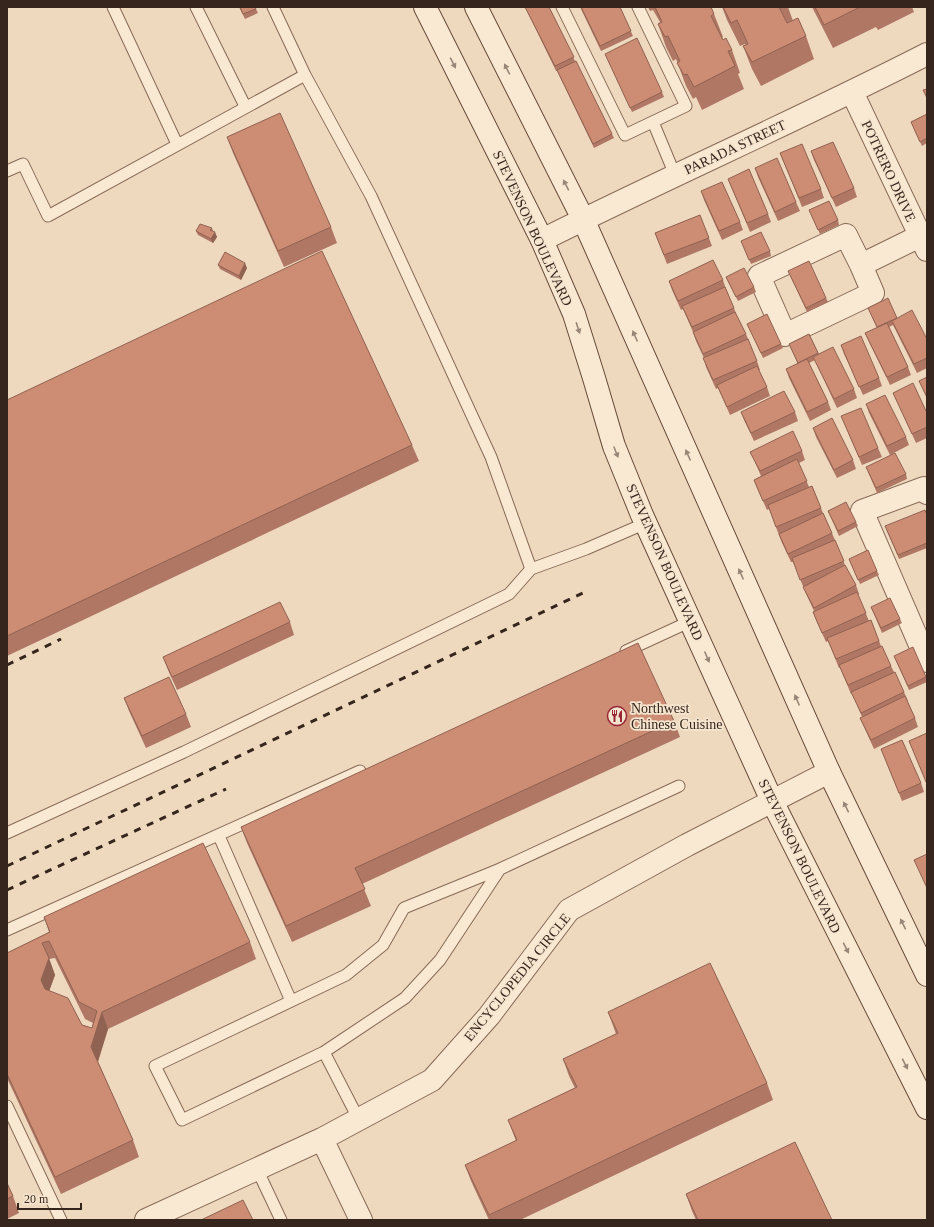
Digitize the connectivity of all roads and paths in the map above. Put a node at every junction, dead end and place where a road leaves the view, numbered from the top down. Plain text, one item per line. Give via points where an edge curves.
1 (113, 7) edge
2 (196, 7) edge
3 (273, 7) edge
4 (425, 7) edge
5 (476, 7) edge
6 (562, 7) edge
7 (638, 7) edge
8 (927, 54) edge
9 (305, 74) junction
10 (852, 92) junction
11 (245, 106) junction
12 (653, 122) junction
13 (177, 144) junction
14 (7, 172) edge
15 (675, 175) junction
16 (584, 219) junction
17 (542, 240) junction
18 (923, 242) edge
19 (861, 264) junction
20 (927, 493) edge
21 (646, 523) junction
22 (531, 569) junction
23 (691, 621) junction
24 (616, 655) edge
25 (927, 661) edge
26 (371, 767) edge
27 (829, 772) junction
28 (679, 786) dead end
29 (772, 801) junction
30 (7, 833) edge
31 (219, 836) junction
32 (500, 869) junction
33 (7, 930) edge
34 (927, 974) edge
35 (291, 1001) junction
36 (324, 1052) junction
37 (7, 1106) edge
38 (927, 1108) edge
39 (359, 1120) junction
40 (322, 1139) junction
41 (257, 1169) junction
42 (150, 1219) edge
43 (61, 1220) edge
44 (281, 1220) edge
45 (361, 1220) edge

1 - 13 lane
2 - 11 lane
3 - 9 lane
4 -> 17 main road, STEVENSON BOULEVARD
16 -> 5 main road
6 - 12 lane via 625,136
7 - 12 lane via 686,106
8 - 10 main road, PARADA STREET
9 - 11 lane
9 - 22 lane via 372,196 485,443
10 - 15 main road, PARADA STREET
10 - 18 main road, POTRERO DRIVE
11 - 13 lane
12 - 15 lane
13 - 14 lane via 48,216 23,164
15 - 16 main road, PARADA STREET
16 - 17 main road, PARADA STREET
27 -> 16 main road
17 -> 21 main road, STEVENSON BOULEVARD via 574,314 614,446
18 - 19 main road
19 - 19 main road via 873,293 785,335 758,276 846,235
20 - 25 main road via 924,488 862,511
21 - 22 lane via 586,550
21 - 23 main road, STEVENSON BOULEVARD
22 - 30 lane via 509,594 184,752
23 - 24 lane
23 -> 29 main road, STEVENSON BOULEVARD
26 - 31 lane
27 - 29 main road, ENCYCLOPEDIA CIRCLE
34 -> 27 main road
28 - 32 lane
29 -> 38 main road, STEVENSON BOULEVARD
29 - 39 main road, ENCYCLOPEDIA CIRCLE via 570,910 489,1016 432,1080
31 - 33 lane
31 - 35 lane
32 - 35 lane via 404,908 383,945 346,975
32 - 36 lane via 440,960 405,998
35 - 36 lane via 155,1066 182,1120
36 - 39 lane
37 - 43 lane
39 - 40 main road, ENCYCLOPEDIA CIRCLE
40 - 41 main road, ENCYCLOPEDIA CIRCLE
40 - 45 main road
41 - 42 main road, ENCYCLOPEDIA CIRCLE
41 - 44 lane

